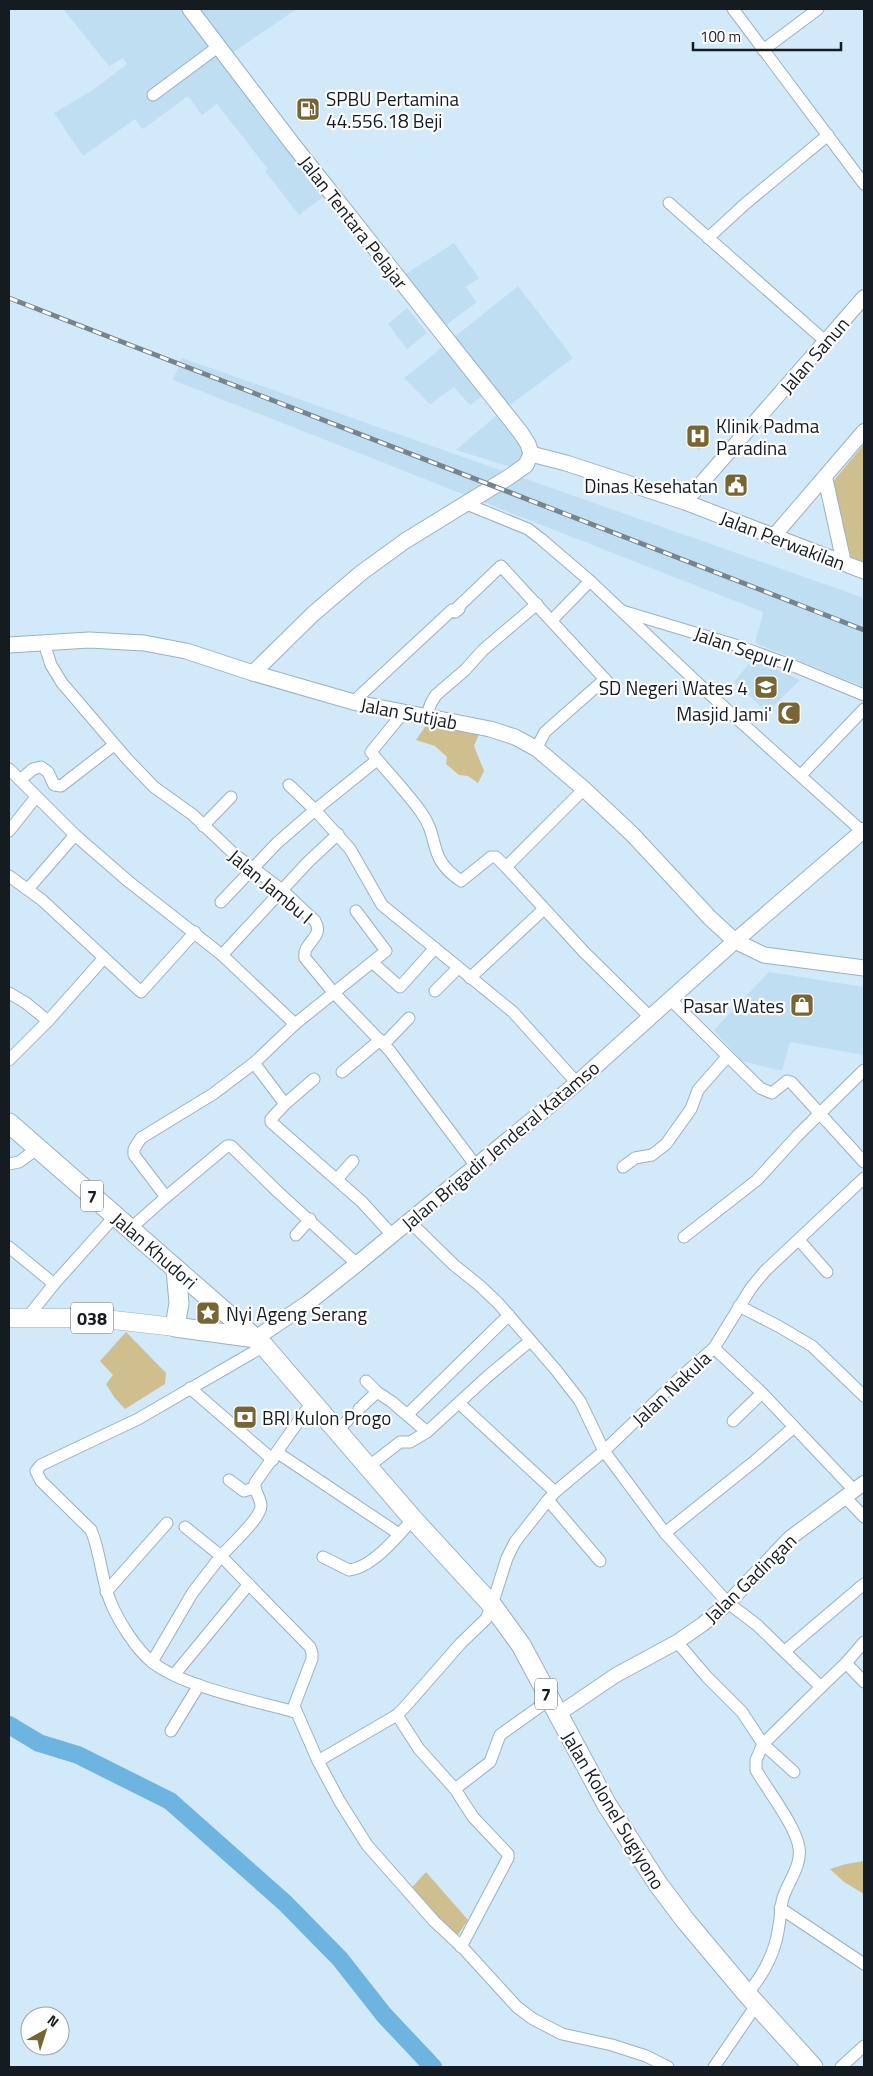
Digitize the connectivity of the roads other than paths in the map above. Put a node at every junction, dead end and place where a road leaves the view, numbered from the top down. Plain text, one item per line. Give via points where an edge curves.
1 (190, 9) edge
2 (733, 9) edge
3 (818, 9) edge
4 (219, 46) junction
5 (763, 50) junction
6 (153, 95) dead end
7 (828, 135) junction
8 (864, 184) edge
9 (669, 203) dead end
10 (708, 238) junction
11 (864, 298) edge
12 (825, 341) junction
13 (864, 431) edge
14 (531, 454) junction
15 (825, 477) junction
16 (684, 502) junction
17 (464, 503) junction
18 (773, 537) junction
19 (844, 563) junction
20 (864, 570) edge
21 (590, 581) junction
22 (537, 604) junction
23 (621, 610) junction
24 (552, 620) junction
25 (44, 643) junction
26 (9, 645) edge
27 (254, 673) junction
28 (864, 695) edge
29 (353, 702) junction
30 (864, 709) edge
31 (403, 713) junction
32 (426, 717) junction
33 (114, 745) junction
34 (536, 749) junction
35 (377, 760) junction
36 (9, 769) edge
37 (801, 775) junction
38 (20, 780) junction
39 (289, 785) dead end
40 (584, 789) junction
41 (36, 797) junction
42 (231, 798) dead end
43 (315, 810) junction
44 (203, 826) junction
45 (9, 831) edge
46 (864, 832) edge
47 (338, 834) junction
48 (75, 835) junction
49 (506, 867) junction
50 (252, 869) junction
51 (9, 876) edge
52 (28, 889) junction
53 (282, 890) junction
54 (221, 902) dead end
55 (544, 909) junction
56 (356, 911) dead end
57 (195, 932) junction
58 (735, 942) junction
59 (435, 948) junction
60 (222, 955) junction
61 (104, 958) junction
62 (374, 962) junction
63 (458, 968) junction
64 (864, 968) edge
65 (470, 978) junction
66 (435, 991) dead end
67 (333, 992) junction
68 (9, 993) edge
69 (670, 1000) junction
70 (650, 1017) junction
71 (409, 1018) dead end
72 (48, 1021) junction
73 (295, 1024) junction
74 (382, 1042) junction
75 (727, 1057) junction
76 (9, 1060) edge
77 (254, 1063) junction
78 (864, 1070) edge
79 (342, 1072) dead end
80 (314, 1079) dead end
81 (577, 1083) junction
82 (285, 1104) junction
83 (820, 1114) junction
84 (9, 1123) edge
85 (38, 1148) junction
86 (353, 1161) dead end
87 (864, 1162) edge
88 (9, 1164) edge
89 (476, 1166) junction
90 (623, 1167) dead end
91 (864, 1178) edge
92 (337, 1179) junction
93 (166, 1197) junction
94 (115, 1216) junction
95 (310, 1219) junction
96 (410, 1220) junction
97 (130, 1229) junction
98 (296, 1235) dead end
99 (392, 1236) junction
100 (684, 1238) dead end
101 (799, 1240) junction
102 (9, 1247) edge
103 (358, 1264) junction
104 (176, 1269) junction
105 (827, 1272) dead end
106 (54, 1284) junction
107 (739, 1306) junction
108 (509, 1315) junction
109 (9, 1318) edge
110 (27, 1318) junction
111 (175, 1327) junction
112 (530, 1341) junction
113 (260, 1342) junction
114 (714, 1348) junction
115 (366, 1381) dead end
116 (190, 1388) junction
117 (377, 1392) junction
118 (762, 1393) junction
119 (864, 1396) edge
120 (312, 1402) junction
121 (460, 1404) junction
122 (359, 1409) dead end
123 (407, 1414) junction
124 (733, 1421) dead end
125 (794, 1428) junction
126 (427, 1432) junction
127 (604, 1451) junction
128 (275, 1456) junction
129 (368, 1467) junction
130 (229, 1480) dead end
131 (254, 1488) junction
132 (854, 1489) edge
133 (551, 1496) junction
134 (864, 1517) edge
135 (413, 1519) junction
136 (167, 1523) dead end
137 (185, 1527) dead end
138 (665, 1532) junction
139 (399, 1534) junction
140 (221, 1556) junction
141 (323, 1557) dead end
142 (600, 1561) dead end
143 (249, 1584) junction
144 (864, 1584) edge
145 (106, 1592) junction
146 (728, 1603) junction
147 (492, 1605) junction
148 (677, 1642) junction
149 (864, 1642) edge
150 (785, 1651) junction
151 (152, 1662) junction
152 (846, 1664) junction
153 (174, 1675) junction
154 (864, 1682) edge
155 (199, 1685) junction
156 (821, 1687) junction
157 (553, 1708) junction
158 (295, 1712) junction
159 (397, 1715) junction
160 (171, 1731) dead end
161 (764, 1744) junction
162 (318, 1761) junction
163 (794, 1772) dead end
164 (455, 1789) junction
165 (780, 1908) junction
166 (461, 1947) junction
167 (864, 1964) edge
168 (752, 1999) junction
169 (864, 2046) edge
170 (668, 2067) edge
171 (714, 2067) edge
172 (813, 2067) edge
173 (841, 2067) edge

1 - 4 main road, Jalan Tentara Pelajar
2 - 5 street
3 - 5 street
4 - 6 street
4 - 14 main road, Jalan Tentara Pelajar via 521,433
5 - 7 street
7 - 8 street
7 - 10 street
9 - 10 street
10 - 12 street
11 - 12 street, Jalan Sanun
12 - 16 street, Jalan Sanun
13 - 15 street
14 - 16 main road, Jalan Perwakilan
14 - 17 main road via 526,465
15 - 18 street
15 - 19 street
16 - 18 main road, Jalan Perwakilan
17 - 21 street via 528,530
17 - 27 main road via 361,573 313,614
18 - 19 main road, Jalan Perwakilan
19 - 20 main road, Jalan Perwakilan
21 - 23 street
21 - 24 street
22 - 24 street
22 - 29 street via 502,566 459,609 451,611
22 - 32 street via 436,695
23 - 28 street, Jalan Sepur II via 736,645
23 - 37 street
24 - 34 street via 609,683 545,732
25 - 26 main road, Jalan Sutijab
25 - 27 main road, Jalan Sutijab via 89,640 144,643 186,651
25 - 33 street, Jalan Jambu I via 50,665 62,683
27 - 29 main road, Jalan Sutijab
29 - 31 main road, Jalan Sutijab
30 - 37 street
31 - 32 main road, Jalan Sutijab
31 - 35 street via 371,752
32 - 34 main road, Jalan Sutijab via 490,729 515,737
33 - 38 street via 61,786 54,785 48,772 38,767
33 - 44 street, Jalan Jambu I via 154,787
34 - 40 main road, Jalan Sutijab
35 - 43 street
35 - 49 street via 421,813 429,827 437,856 448,871 462,881 494,856
36 - 38 street
37 - 46 street
38 - 41 street
39 - 43 street
40 - 49 street
40 - 58 main road, Jalan Sutijab via 633,835
41 - 45 street
41 - 48 street
42 - 44 street
43 - 47 street
43 - 50 street via 276,843
44 - 50 street, Jalan Jambu I
46 - 58 main road, Jalan Brigadir Jenderal Katamso
47 - 53 street
47 - 59 street via 382,905
48 - 52 street
48 - 57 street
49 - 55 street
50 - 53 street, Jalan Jambu I
50 - 54 street
51 - 52 street
52 - 61 street
53 - 60 street
53 - 67 street, Jalan Jambu I via 315,920 318,932 304,953 305,958
55 - 65 street
55 - 70 street
56 - 62 street via 386,949
57 - 60 street
57 - 61 street via 142,992
58 - 64 main road, Jalan Sutijab via 764,955
58 - 69 main road, Jalan Brigadir Jenderal Katamso
59 - 62 street via 400,987
59 - 63 street
60 - 73 street
61 - 72 street
62 - 67 street
63 - 65 street
63 - 66 street
65 - 81 street via 519,1018
67 - 73 street
67 - 74 street, Jalan Jambu I
68 - 72 street
69 - 70 main road, Jalan Brigadir Jenderal Katamso
69 - 75 street
70 - 81 main road, Jalan Brigadir Jenderal Katamso
71 - 74 street
72 - 76 street
73 - 77 street
74 - 79 street
74 - 89 street, Jalan Jambu I
75 - 83 street via 765,1091 772,1093 787,1081 791,1082
75 - 90 street via 698,1090 691,1109 666,1144 652,1155 635,1158
77 - 82 street
77 - 93 street via 137,1144 134,1155
78 - 83 street
80 - 82 street
81 - 89 main road, Jalan Brigadir Jenderal Katamso
82 - 92 street via 271,1120
83 - 87 street
83 - 100 street via 757,1180
84 - 85 highway, Jalan Khudori / 7
85 - 88 street via 19,1162
85 - 94 highway, Jalan Khudori / 7
86 - 92 street
89 - 96 main road, Jalan Brigadir Jenderal Katamso
91 - 101 street, Jalan Nakula
92 - 99 street
93 - 95 street via 230,1145
93 - 97 street
94 - 97 highway, Jalan Khudori / 7
94 - 106 street
95 - 98 street
95 - 103 street
96 - 99 main road, Jalan Brigadir Jenderal Katamso
96 - 108 street
97 - 104 highway, Jalan Khudori / 7
99 - 103 main road, Jalan Brigadir Jenderal Katamso
101 - 105 street
101 - 107 street, Jalan Nakula via 765,1271
102 - 106 street
103 - 113 main road, Jalan Brigadir Jenderal Katamso
104 - 111 highway via 178,1303
104 - 113 highway, Jalan Khudori / 7
106 - 110 street
107 - 114 street, Jalan Nakula
107 - 119 street via 812,1346
108 - 112 street
108 - 123 street
109 - 110 main road, 038
110 - 111 main road, 038 via 96,1318
111 - 113 highway
112 - 121 street
112 - 127 street via 580,1401
113 - 116 street
113 - 120 highway, Jalan Kolonel Sugiyono / 7
114 - 118 street
114 - 127 street, Jalan Nakula
115 - 117 street
116 - 128 street
116 - 145 street via 138,1419 41,1465 36,1471 41,1481 91,1530
117 - 122 street
117 - 123 street
118 - 124 street
118 - 125 street
120 - 128 street
120 - 129 highway, Jalan Kolonel Sugiyono / 7 via 342,1425
121 - 126 street
121 - 133 street
123 - 126 street
125 - 132 street
125 - 138 street
126 - 129 street via 410,1442 400,1442
127 - 133 street, Jalan Nakula
127 - 138 street
128 - 131 street
128 - 139 street
129 - 135 highway, Jalan Kolonel Sugiyono / 7
130 - 131 street via 244,1491
131 - 140 street via 261,1504 259,1514
132 - 134 street
132 - 146 street, Jalan Gadingan via 790,1538
133 - 142 street
133 - 147 street, Jalan Nakula via 515,1542
135 - 139 street
135 - 147 highway, Jalan Kolonel Sugiyono / 7
136 - 145 street
137 - 140 street
138 - 146 street
139 - 141 street via 377,1556 354,1569 347,1569
140 - 143 street
140 - 151 street via 193,1592
143 - 153 street
143 - 158 street via 310,1647 312,1660 294,1701
144 - 150 street
145 - 151 street via 140,1651
146 - 148 street, Jalan Gadingan
146 - 150 street
147 - 157 highway, Jalan Kolonel Sugiyono / 7 via 520,1645
147 - 159 street, Jalan Nakula via 486,1619 460,1643
148 - 157 street, Jalan Gadingan
148 - 161 street via 742,1712
149 - 152 street
150 - 156 street
151 - 153 street
152 - 154 street
152 - 156 street
153 - 155 street
155 - 158 street
155 - 160 street
156 - 161 street
157 - 164 street via 500,1735 490,1762
157 - 168 highway, Jalan Kolonel Sugiyono / 7 via 635,1851 685,1920
158 - 162 street
159 - 162 street, Jalan Nakula
159 - 164 street via 419,1749
161 - 163 street
161 - 165 street via 758,1752 756,1770 792,1827 799,1847 800,1859
162 - 166 street via 368,1845
164 - 166 street via 473,1817 508,1854
165 - 167 street
165 - 168 street via 779,1926 770,1957
166 - 170 street via 512,2002 533,2019 562,2034 612,2045
168 - 171 street
168 - 172 highway, Jalan Kolonel Sugiyono / 7
169 - 173 street

